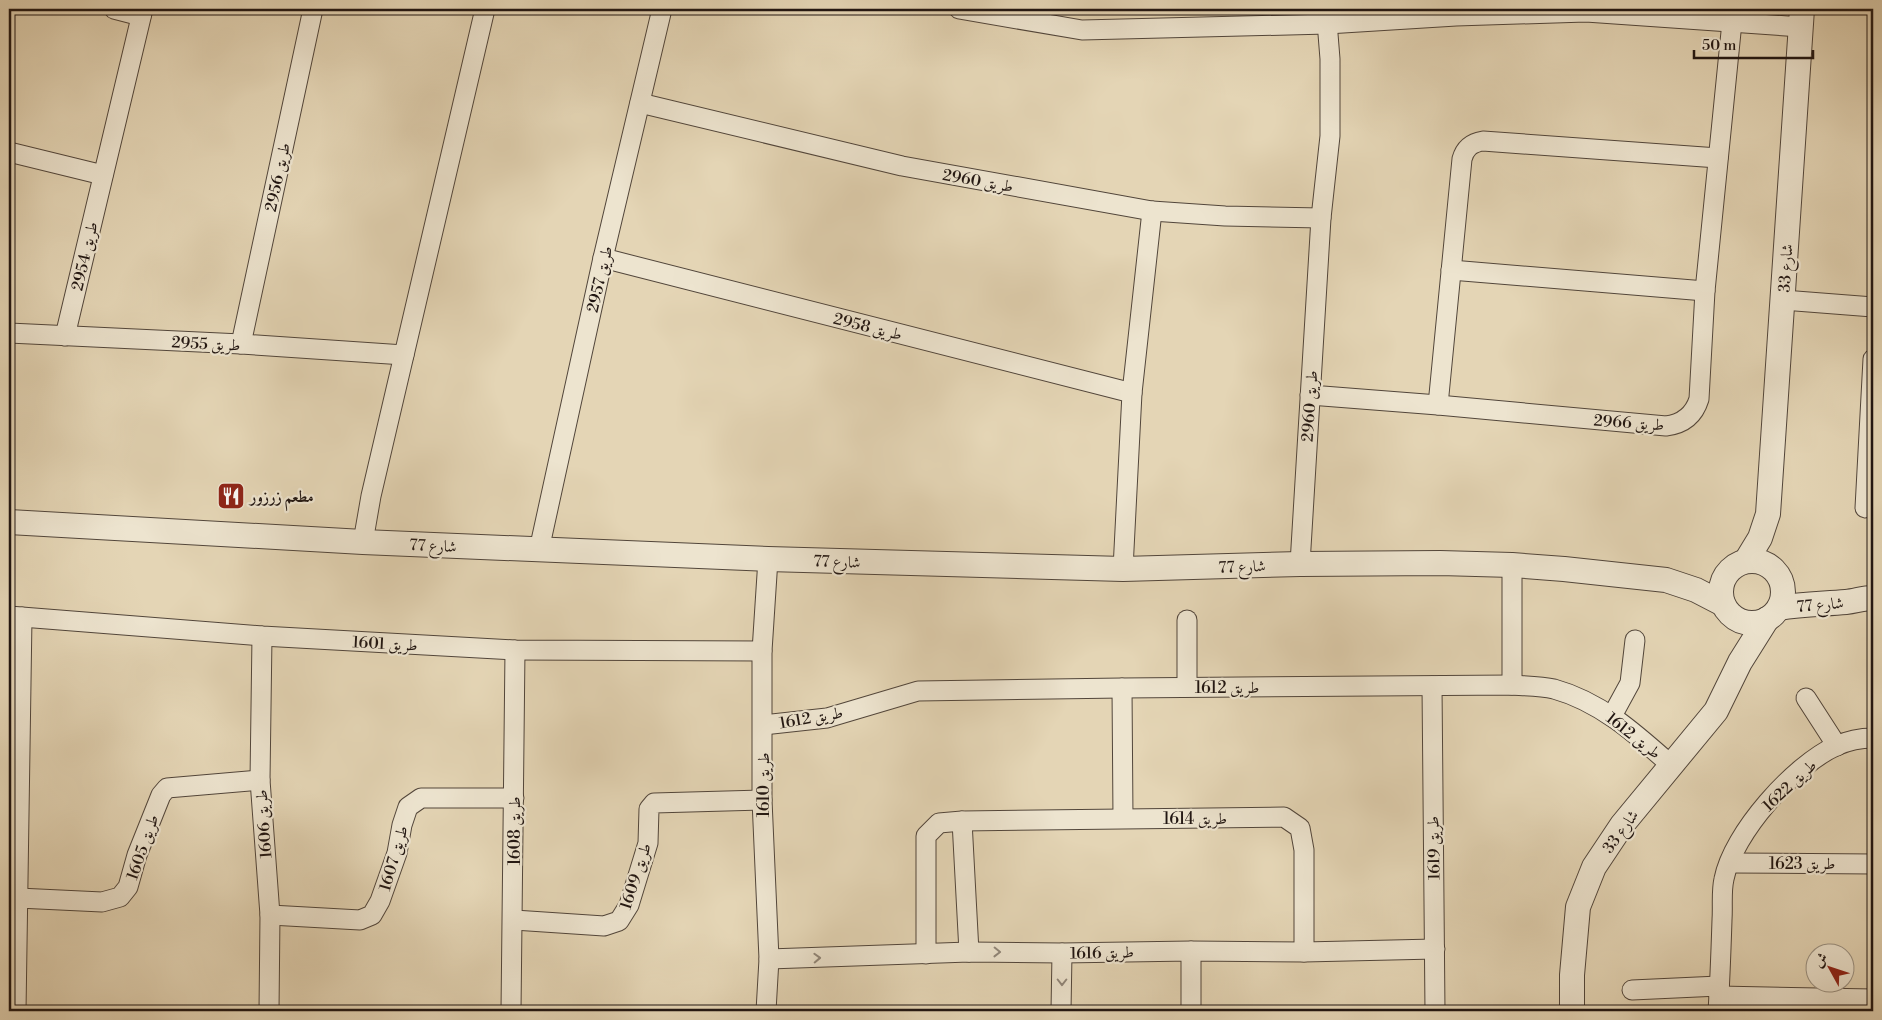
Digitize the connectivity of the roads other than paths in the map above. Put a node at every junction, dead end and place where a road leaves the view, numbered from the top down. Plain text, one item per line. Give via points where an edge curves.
1 (114, 9) edge
2 (313, 9) edge
3 (485, 9) edge
4 (662, 9) edge
5 (969, 10) edge
6 (1586, 10) edge
7 (142, 12) edge
8 (1456, 12) edge
9 (1326, 16) edge
10 (1801, 18) edge
11 (1732, 22) junction
12 (640, 103) junction
13 (9, 152) edge
14 (1718, 158) junction
15 (103, 175) junction
16 (1152, 211) junction
17 (1322, 218) junction
18 (603, 258) junction
19 (1451, 270) junction
20 (1704, 291) junction
21 (1783, 300) junction
22 (1873, 307) edge
23 (9, 333) edge
24 (65, 336) junction
25 (241, 344) junction
26 (404, 355) junction
27 (1873, 359) edge
28 (1132, 393) junction
29 (1310, 395) junction
30 (1438, 405) junction
31 (1871, 445) edge
32 (1865, 508) dead end
33 (9, 522) edge
34 (1765, 526) junction
35 (363, 542) junction
36 (539, 550) junction
37 (768, 559) junction
38 (1300, 564) junction
39 (1512, 566) junction
40 (1738, 566) junction
41 (1123, 569) junction
42 (1777, 575) junction
43 (1666, 580) junction
44 (1867, 598) edge
45 (1728, 610) junction
46 (1773, 613) junction
47 (16, 616) edge
48 (1187, 620) dead end
49 (262, 636) junction
50 (1635, 640) dead end
51 (515, 650) junction
52 (762, 651) junction
53 (1733, 677) junction
54 (1512, 685) junction
55 (1432, 686) junction
56 (1187, 687) junction
57 (1122, 688) junction
58 (1806, 698) dead end
59 (1612, 716) junction
60 (763, 725) junction
61 (1873, 738) edge
62 (1837, 746) junction
63 (14, 766) edge
64 (1672, 766) junction
65 (260, 780) junction
66 (514, 798) junction
67 (762, 800) junction
68 (1124, 818) junction
69 (962, 821) junction
70 (1730, 863) junction
71 (1873, 864) edge
72 (18, 898) junction
73 (270, 915) junction
74 (514, 920) junction
75 (1435, 949) junction
76 (1191, 951) junction
77 (969, 952) junction
78 (1304, 952) junction
79 (1062, 953) junction
80 (926, 954) junction
81 (769, 959) junction
82 (1632, 990) dead end
83 (1719, 998) edge
84 (1873, 999) edge
85 (16, 1011) edge
86 (269, 1011) edge
87 (511, 1011) edge
88 (766, 1011) edge
89 (1062, 1011) edge
90 (1191, 1011) edge
91 (1435, 1011) edge
92 (1572, 1011) edge

1 - 7 street, طريق 2954
2 - 25 street, طريق 2956
3 - 26 street
4 - 12 street, طريق 2957
5 - 9 street via 1082,30
6 - 8 street
6 - 11 street
7 - 15 street, طريق 2954
8 - 9 street
9 - 17 street, طريق 2960 via 1331,98
10 - 11 street
10 - 21 street, شارع 33
11 - 14 street, طريق 2966
12 - 16 street, طريق 2960 via 902,166
12 - 18 street, طريق 2957
13 - 15 street
14 - 19 street via 1475,142 1468,146 1462,159
14 - 20 street, طريق 2966
15 - 24 street, طريق 2954
16 - 17 street, طريق 2960
16 - 28 street
17 - 29 street, طريق 2960
18 - 28 street, طريق 2958
18 - 36 street, طريق 2957
19 - 20 street
19 - 30 street
20 - 30 street, طريق 2966 via 1699,399 1693,413 1681,422 1666,426
21 - 22 street
21 - 34 street, شارع 33
23 - 24 street, طريق 2955
24 - 25 street, طريق 2955
25 - 26 street, طريق 2955
26 - 35 street
27 - 31 street
28 - 41 street
29 - 30 street, طريق 2966
29 - 38 street, طريق 2960
31 - 32 street
33 - 35 street, شارع 77
34 - 40 street, شارع 33 via 1760,538
34 - 42 street, شارع 33
35 - 36 street, شارع 77
36 - 37 street, شارع 77
37 - 41 street, شارع 77
37 - 52 street, طريق 1610
38 - 39 street, شارع 77
38 - 41 street, شارع 77
39 - 43 street, شارع 77
39 - 54 street
40 - 42 street via 1755,560
40 - 43 street, شارع 77 via 1698,577
40 - 45 street via 1722,583
42 - 44 street, شارع 77 via 1801,589
42 - 46 street via 1784,592
43 - 45 street, شارع 77 via 1696,590
44 - 46 street, شارع 77 via 1805,604
45 - 46 street via 1746,622 1760,622
45 - 53 street, شارع 33 via 1735,640
46 - 53 street, شارع 33 via 1748,647
47 - 49 street, طريق 1601
47 - 63 street
48 - 56 street
49 - 51 street, طريق 1601
49 - 65 street, طريق 1606
50 - 59 street via 1630,682
51 - 52 street, طريق 1601
51 - 66 street, طريق 1608
52 - 60 street, طريق 1610
53 - 64 street, شارع 33 via 1716,711
54 - 55 street, طريق 1612
54 - 59 street, طريق 1612 via 1552,689
55 - 56 street, طريق 1612
55 - 75 street, طريق 1619
56 - 57 street, طريق 1612
57 - 60 street, طريق 1612 via 918,691 827,718
57 - 68 street
58 - 62 street
59 - 64 street, طريق 1612
60 - 67 street, طريق 1610
61 - 62 street, طريق 1622
62 - 70 street, طريق 1622 via 1800,771 1771,797 1737,845
63 - 72 street
64 - 92 street, شارع 33 via 1622,825 1594,867 1578,907
65 - 72 street, طريق 1605 via 167,788 157,804 128,887 120,897 102,902
65 - 73 street, طريق 1606
66 - 73 street, طريق 1607 via 421,798 408,807 397,853 372,915 360,920
66 - 74 street, طريق 1608
67 - 74 street, طريق 1609 via 654,803 649,810 648,843 629,905 619,921 604,926
67 - 81 street, طريق 1610
68 - 69 street, طريق 1614
68 - 78 street, طريق 1614 via 1284,817 1300,828 1304,850
69 - 77 street
69 - 80 street, طريق 1614 via 939,823 926,836
70 - 71 street, طريق 1623
70 - 83 street, طريق 1622 via 1724,879
72 - 85 street
73 - 86 street, طريق 1606
74 - 87 street, طريق 1608
75 - 78 street, طريق 1616
75 - 91 street, طريق 1619
76 - 78 street, طريق 1616
76 - 79 street, طريق 1616
76 - 90 street
77 -> 79 street, طريق 1616
77 - 80 street, طريق 1616
79 -> 89 street
81 -> 80 street, طريق 1616
81 - 88 street, طريق 1610
82 - 83 street
83 - 84 street

